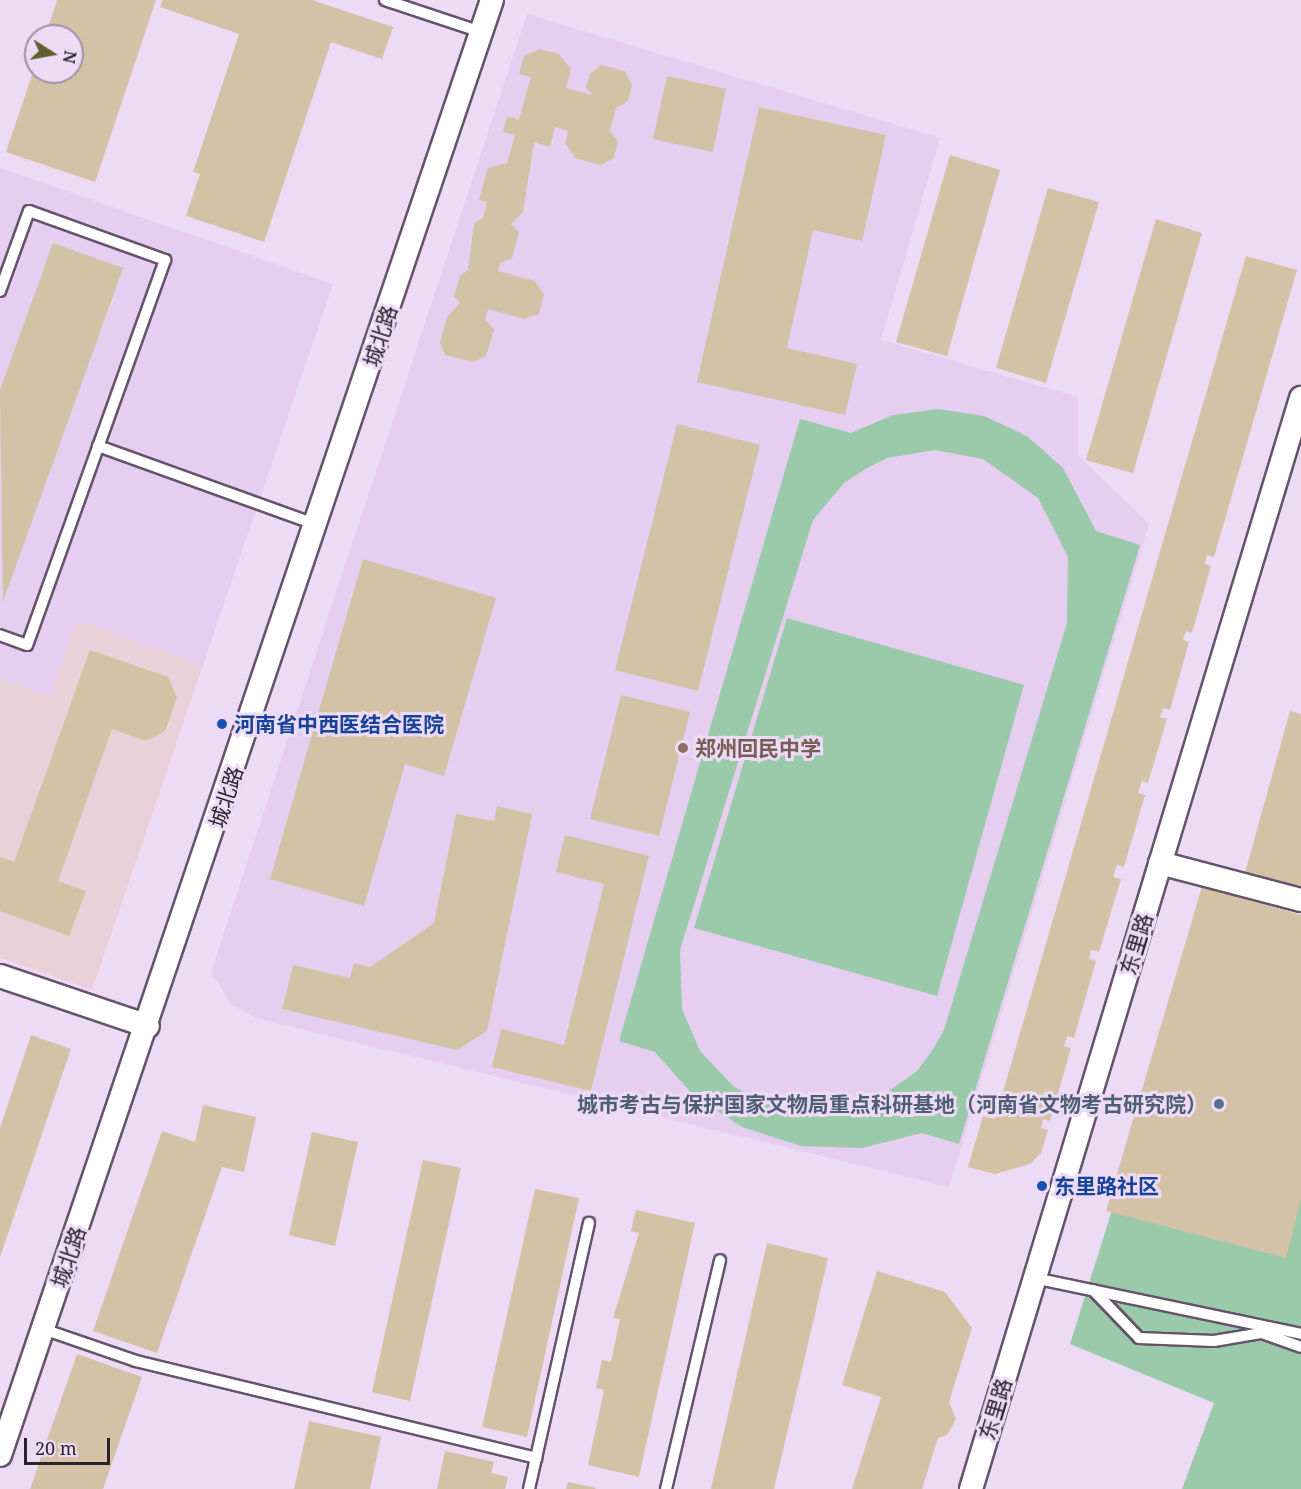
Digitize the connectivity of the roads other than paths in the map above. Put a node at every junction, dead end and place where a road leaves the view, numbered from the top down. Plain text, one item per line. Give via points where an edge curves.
1 (385, 0) edge
2 (492, 0) edge
3 (481, 32) junction
4 (0, 291) edge
5 (1301, 398) edge
6 (98, 446) junction
7 (317, 524) junction
8 (0, 635) edge
9 (1160, 863) junction
10 (1301, 900) edge
11 (0, 976) edge
12 (148, 1026) junction
13 (589, 1223) dead end
14 (720, 1260) dead end
15 (1034, 1278) junction
16 (1093, 1290) junction
17 (43, 1329) junction
18 (1301, 1334) edge
19 (1301, 1347) edge
20 (0, 1455) edge
21 (536, 1458) junction
22 (529, 1489) edge
23 (666, 1489) edge
24 (971, 1489) edge

1 - 3 lane
2 - 3 street, 城北路
3 - 7 street, 城北路
4 - 6 lane via 29,211 165,260
5 - 9 street, 东里路
6 - 7 lane
6 - 8 lane via 27,645
7 - 12 street, 城北路
9 - 10 street
9 - 15 street, 东里路
11 - 12 street
12 - 17 street, 城北路
13 - 21 lane
14 - 23 lane
15 - 16 lane
15 - 24 street, 东里路
16 - 18 lane
16 - 19 lane via 1138,1338 1214,1341 1262,1333
17 - 20 street, 城北路
17 - 21 lane via 136,1362
21 - 22 lane

